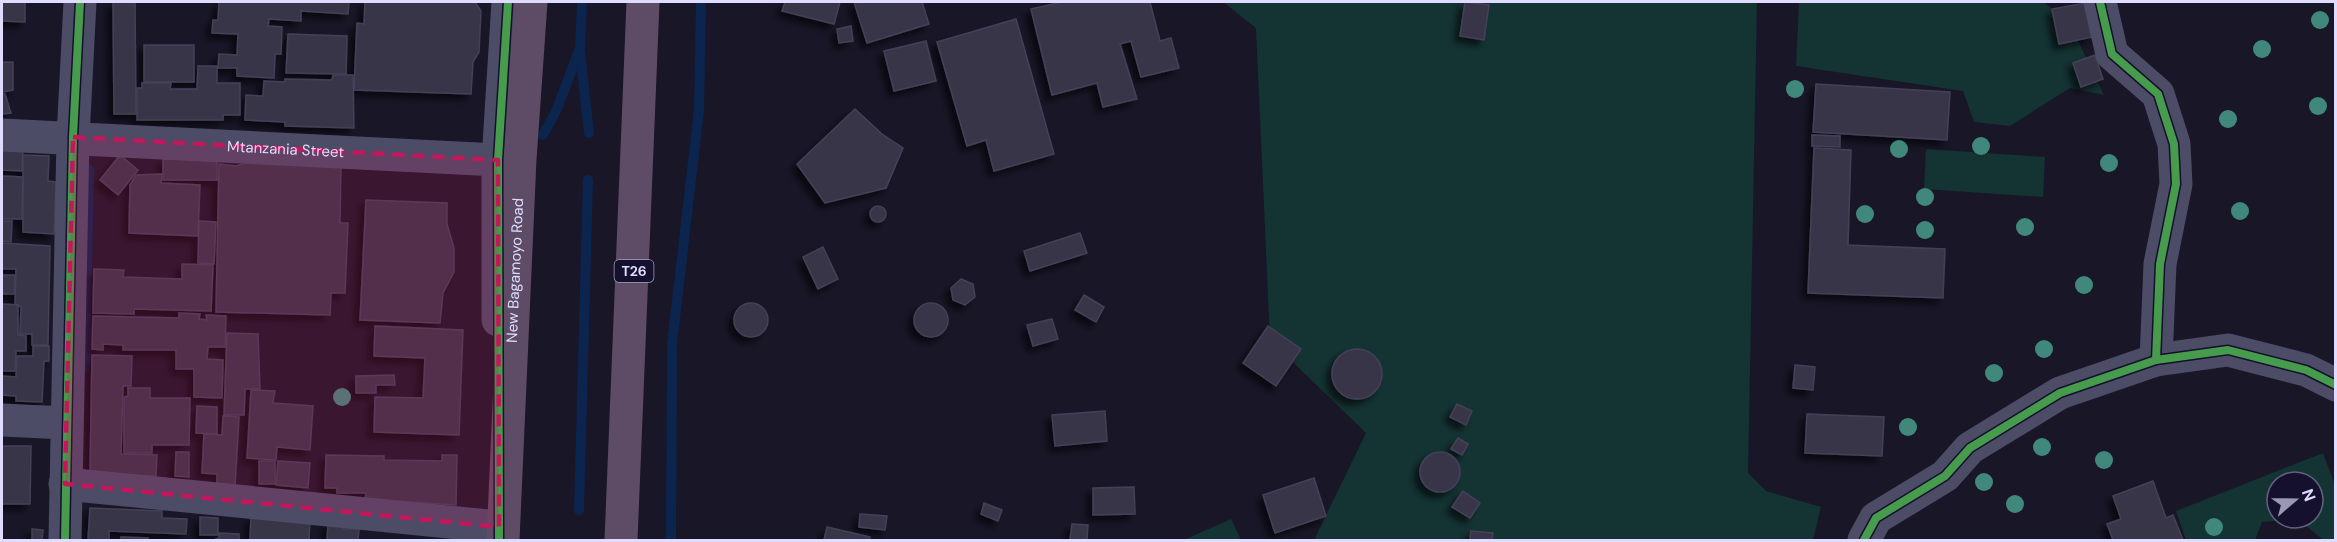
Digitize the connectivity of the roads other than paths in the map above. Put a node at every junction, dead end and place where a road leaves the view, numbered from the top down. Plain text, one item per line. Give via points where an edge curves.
1 (80, 2) edge
2 (508, 2) edge
3 (531, 2) edge
4 (644, 2) edge
5 (2100, 2) edge
6 (2, 135) edge
7 (73, 136) junction
8 (498, 160) junction
9 (2156, 360) junction
10 (2336, 385) edge
11 (2, 420) edge
12 (66, 423) junction
13 (66, 484) junction
14 (500, 536) edge
15 (65, 540) edge
16 (621, 540) edge
17 (1864, 540) edge

1 - 7 street
2 - 8 street
3 - 14 highway, New Bagamoyo Road
4 - 16 highway, T26
5 - 9 street via 2112,54 2157,94 2174,144 2176,184 2160,264
6 - 7 street, Mtanzania Street
7 - 8 street, Mtanzania Street
7 - 12 street
8 - 14 street
9 - 10 street via 2228,350 2306,370
9 - 17 street via 2060,393 1970,448 1946,476 1876,518
11 - 12 street
12 - 13 street
13 - 14 street
13 - 15 street

